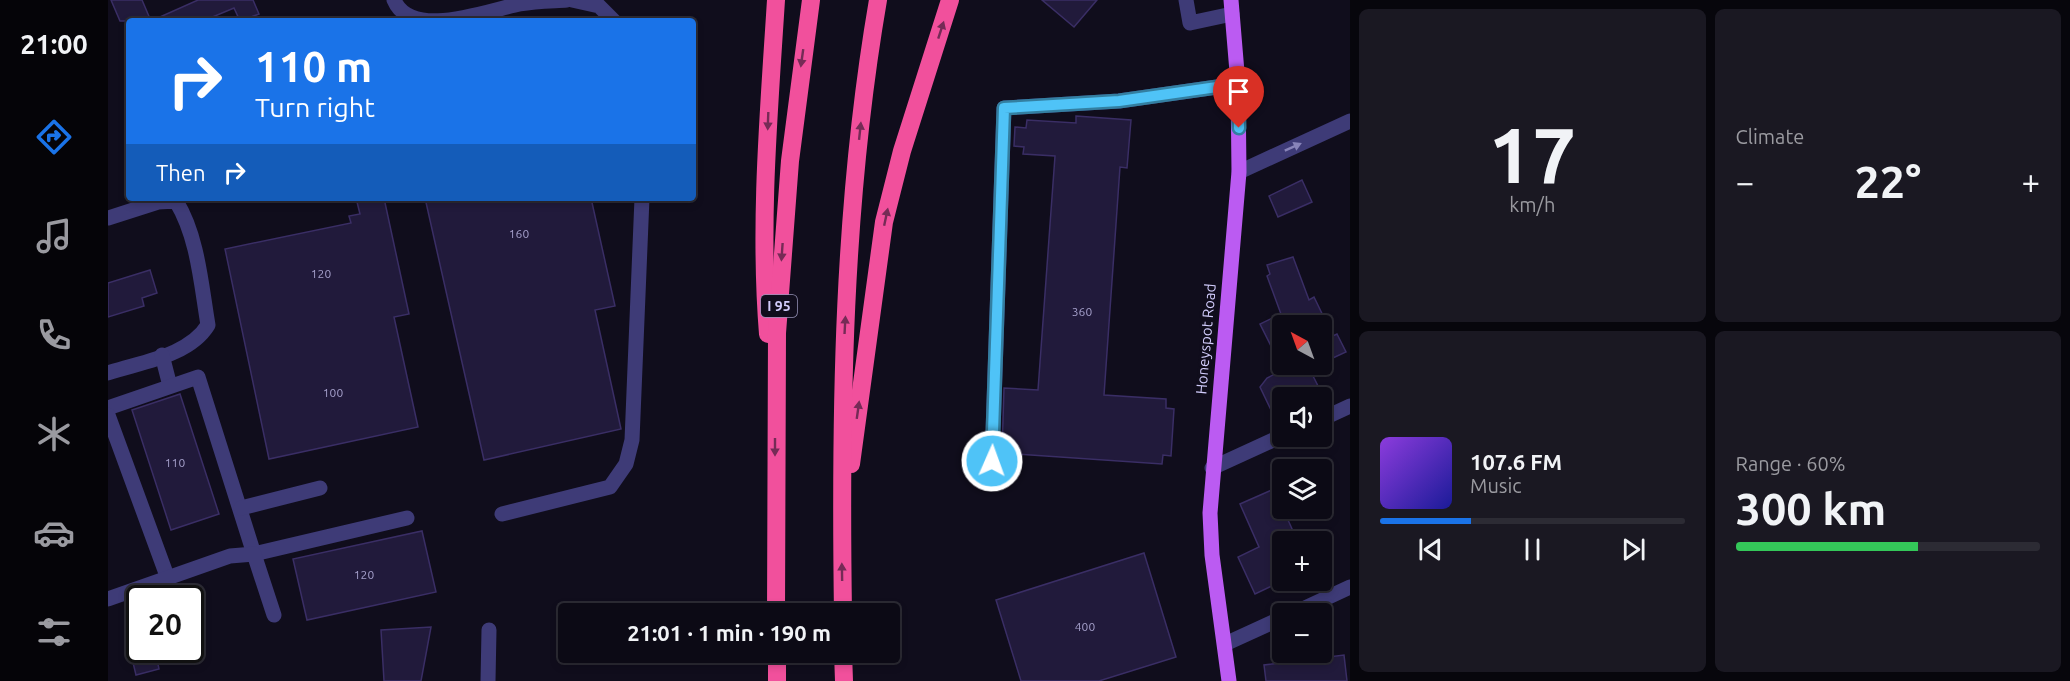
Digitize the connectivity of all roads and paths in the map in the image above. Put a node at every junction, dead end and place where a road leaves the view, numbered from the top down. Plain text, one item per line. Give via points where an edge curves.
1 (394, 0) edge
2 (567, 0) edge
3 (572, 0) edge
4 (776, 0) edge
5 (811, 0) edge
6 (878, 0) edge
7 (950, 0) edge
8 (1186, 0) edge
9 (1232, 7) edge
10 (415, 18) edge
11 (460, 18) edge
12 (611, 18) edge
13 (1238, 84) junction
14 (1350, 121) edge
15 (1239, 172) junction
16 (642, 201) edge
17 (108, 218) edge
18 (162, 356) junction
19 (108, 373) edge
20 (170, 386) junction
21 (1350, 406) edge
22 (108, 408) edge
23 (1332, 414) edge
24 (108, 415) edge
25 (775, 418) junction
26 (1272, 441) edge
27 (992, 461) dead end
28 (1212, 468) junction
29 (320, 488) dead end
30 (241, 508) junction
31 (502, 514) dead end
32 (407, 518) dead end
33 (842, 531) junction
34 (254, 554) junction
35 (167, 576) junction
36 (1350, 587) edge
37 (108, 599) edge
38 (776, 603) edge
39 (843, 603) edge
40 (1316, 603) edge
41 (274, 615) dead end
42 (1272, 623) edge
43 (489, 630) dead end
44 (1225, 644) junction
45 (777, 663) edge
46 (843, 663) edge
47 (488, 681) edge
48 (777, 681) edge
49 (844, 681) edge
50 (1228, 681) edge

1 - 10 street
2 - 11 street via 523,4
3 - 12 street via 599,6
4 -> 25 highway via 768,115 764,282
5 -> 25 highway, I 95 via 790,161
33 -> 6 highway via 843,357 848,273
33 -> 7 highway via 884,222
8 - 9 street via 1190,23
9 - 13 main road, Honeyspot Road
13 - 15 main road, Honeyspot Road
13 - 27 street via 1119,101 1004,108
15 -> 14 street
15 - 28 main road, Honeyspot Road
16 - 31 street via 632,440 626,464 610,487
17 - 18 street via 158,202 176,201 186,218 208,325 200,338
18 - 19 street
18 - 20 street
20 - 22 street
20 - 30 street via 198,377
21 - 23 street
24 - 35 street
25 -> 38 highway, I 95
26 - 28 street
28 - 44 main road, Honeyspot Road via 1212,555
29 - 30 street
30 - 34 street
32 - 34 street
39 -> 33 highway
34 - 35 street via 231,556
34 - 41 street
35 - 37 street
36 - 40 street
42 - 44 street
43 - 47 street
44 - 50 main road, Honeyspot Road
45 - 48 highway
46 - 49 highway

